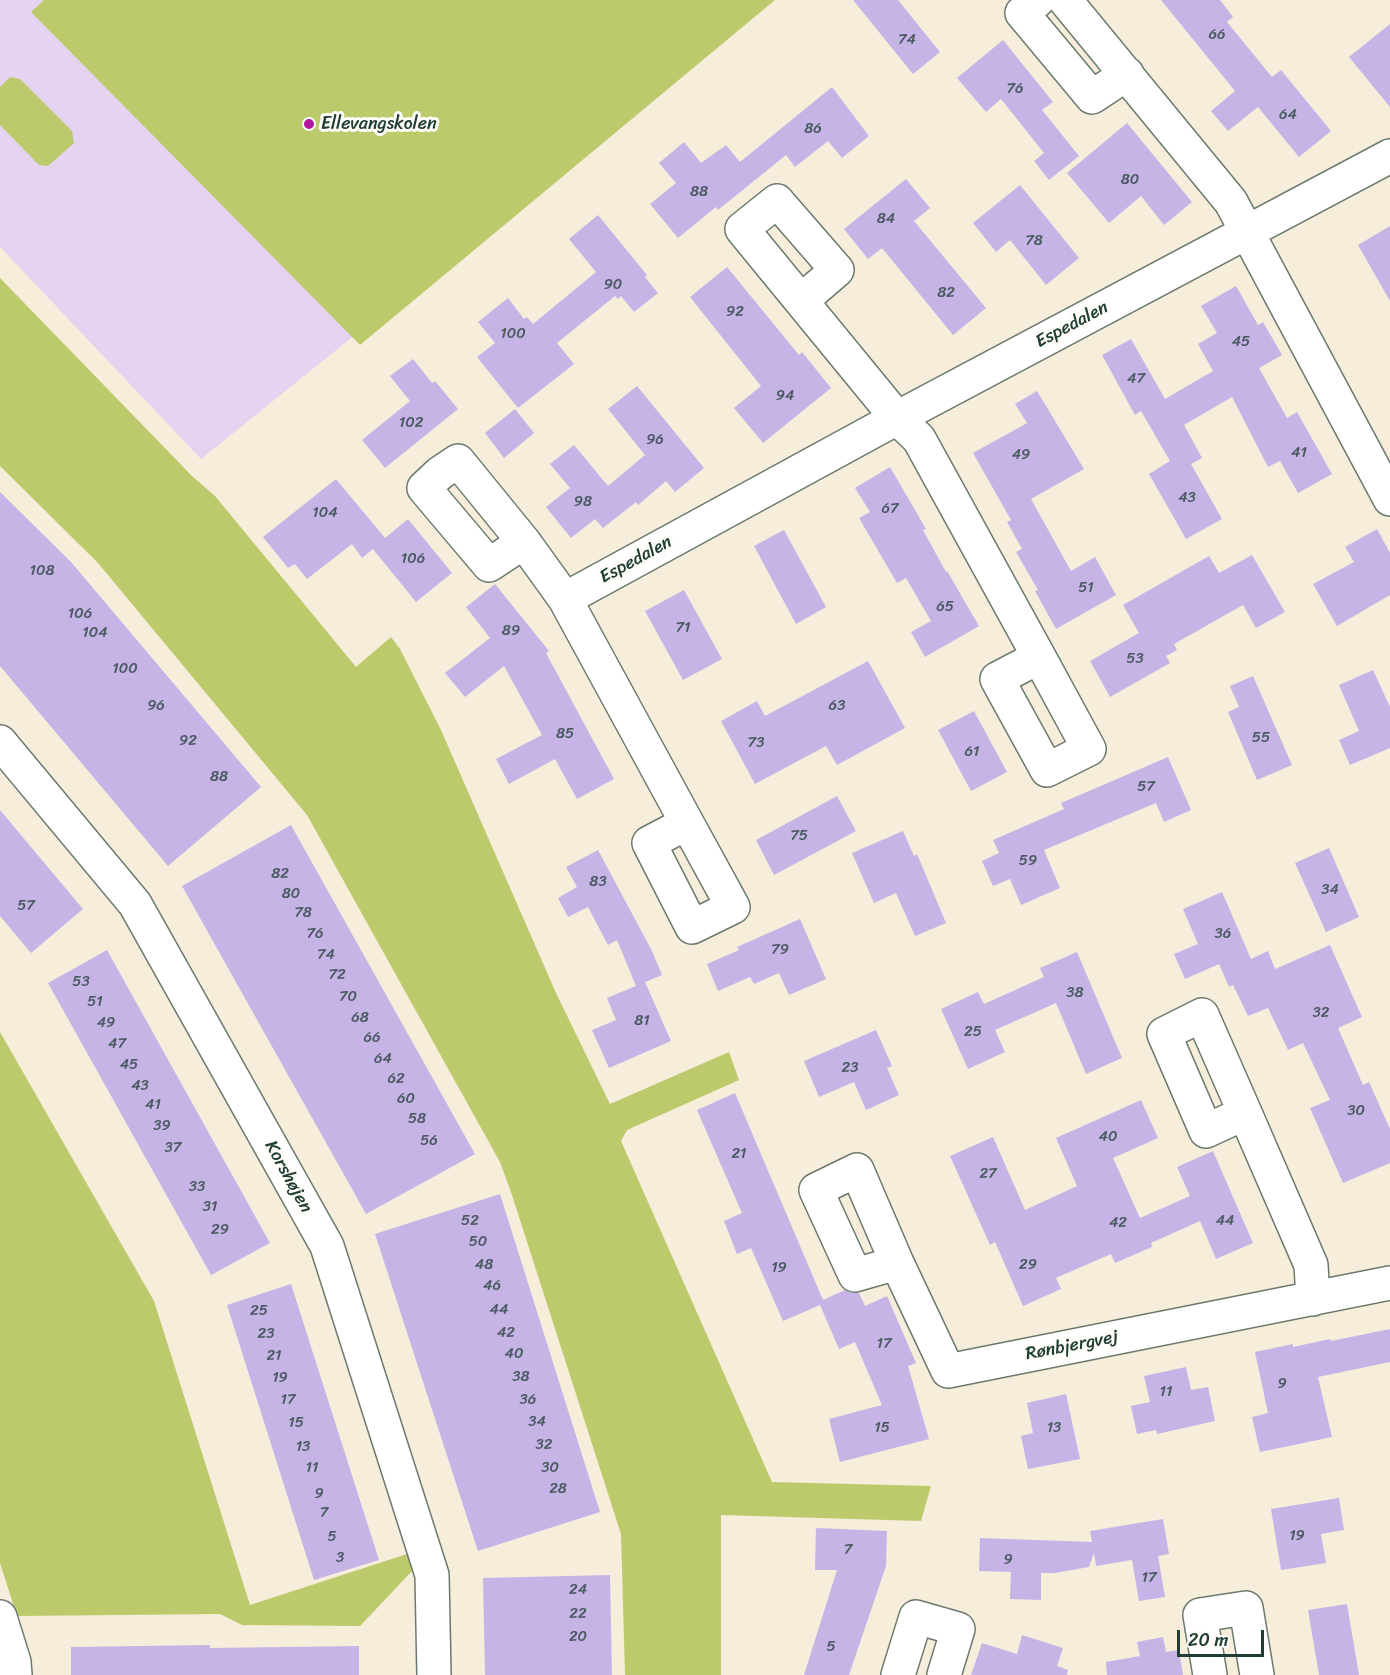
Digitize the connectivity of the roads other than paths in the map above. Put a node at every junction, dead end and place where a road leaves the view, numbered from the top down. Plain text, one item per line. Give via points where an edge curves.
1 (1038, 0) edge
2 (1065, 0) edge
3 (1127, 74) junction
4 (1390, 156) edge
5 (1247, 232) junction
6 (801, 302) dead end
7 (897, 418) junction
8 (1388, 492) edge
9 (524, 542) dead end
10 (565, 599) junction
11 (1039, 657) dead end
12 (0, 742) edge
13 (687, 823) dead end
14 (1245, 1113) dead end
15 (897, 1263) dead end
16 (1390, 1283) edge
17 (1313, 1299) junction
18 (0, 1617) edge
19 (15, 1675) edge
20 (434, 1675) edge
21 (898, 1675) edge
22 (944, 1675) edge
23 (1210, 1675) edge
24 (1257, 1675) edge

1 - 3 street via 1022,13 1092,98
2 - 3 street
3 - 5 street via 1231,202
4 - 5 street, Espedalen
5 - 7 street, Espedalen
5 - 8 street
6 - 7 street
7 - 10 street, Espedalen
7 - 11 street via 919,439
9 - 10 street
10 - 13 street
12 - 20 street, Korshøjen via 135,904 327,1246 432,1575
14 - 17 street via 1311,1265
15 - 17 street, Rønbjergvej via 948,1371
16 - 17 street, Rønbjergvej
18 - 19 street
21 - 22 street via 916,1617 958,1629
23 - 24 street via 1200,1615 1246,1608

